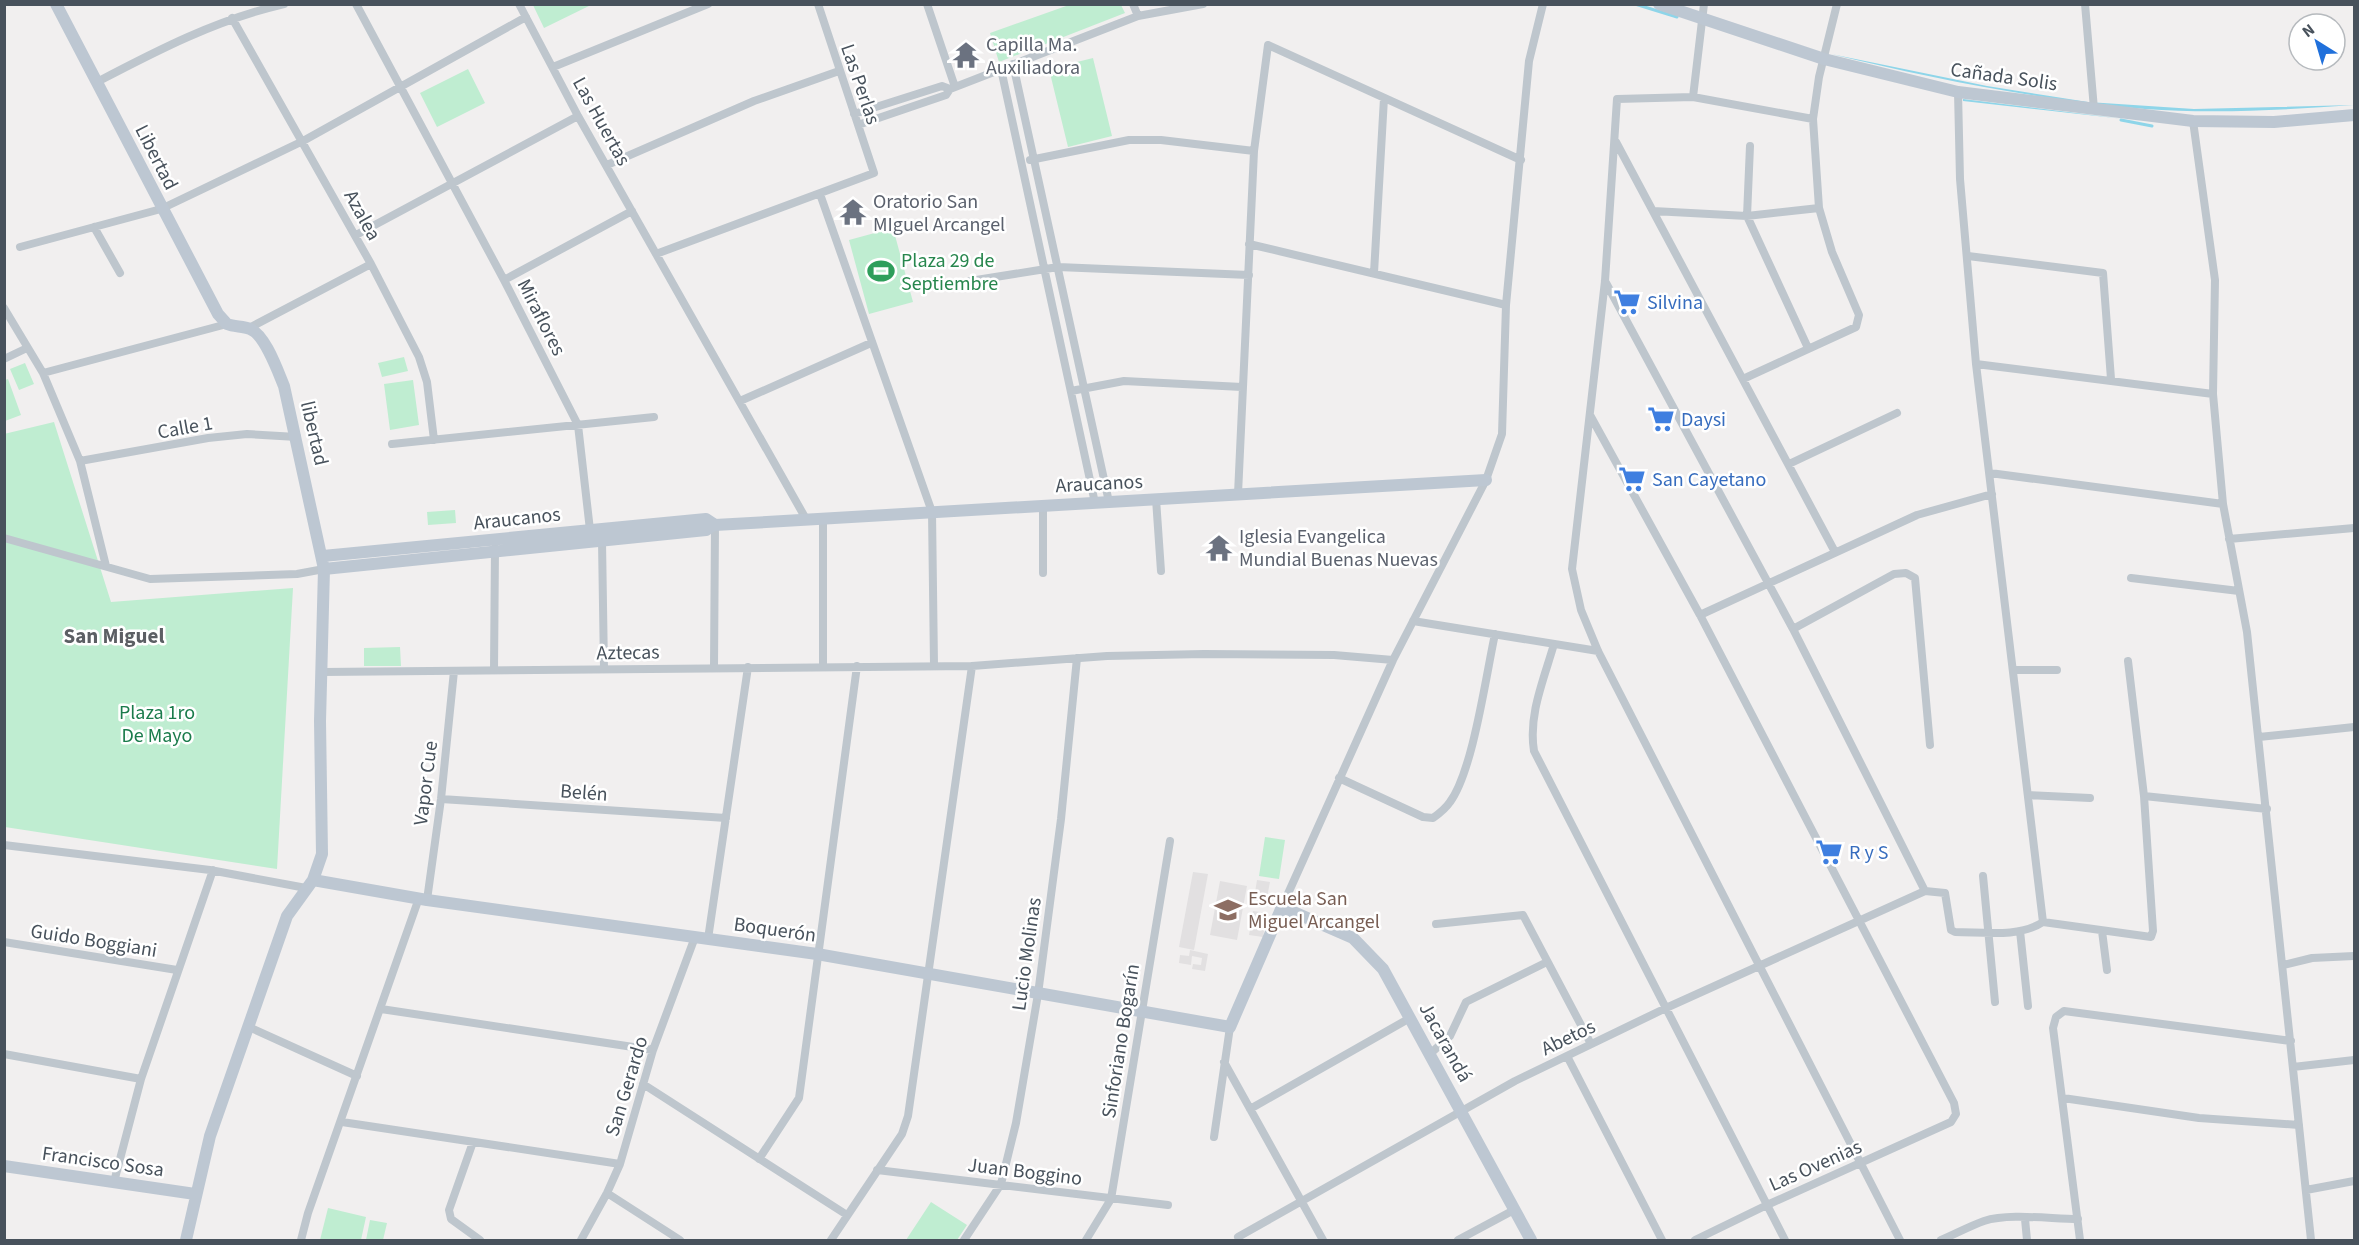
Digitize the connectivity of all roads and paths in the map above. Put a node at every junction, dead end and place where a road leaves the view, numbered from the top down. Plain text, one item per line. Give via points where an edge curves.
1 (56, 4) edge
2 (284, 4) edge
3 (356, 4) edge
4 (519, 4) edge
5 (708, 4) edge
6 (818, 4) edge
7 (927, 4) edge
8 (1133, 4) edge
9 (1203, 4) edge
10 (1543, 4) edge
11 (1659, 4) edge
12 (1704, 4) edge
13 (1837, 4) edge
14 (2085, 4) edge
15 (267, 6) edge
16 (1138, 16) junction
17 (526, 17) junction
18 (232, 18) junction
19 (1701, 18) junction
20 (1824, 59) junction
21 (1013, 64) junction
22 (554, 68) junction
23 (1001, 69) junction
24 (839, 71) junction
25 (98, 82) junction
26 (952, 88) junction
27 (400, 90) junction
28 (1958, 92) junction
29 (1693, 97) junction
30 (1384, 99) junction
31 (2094, 109) junction
32 (854, 114) junction
33 (2355, 115) edge
34 (578, 116) junction
35 (1812, 119) junction
36 (2193, 120) junction
37 (858, 125) junction
38 (303, 141) junction
39 (1616, 141) junction
40 (1750, 146) dead end
41 (1254, 151) junction
42 (1034, 159) junction
43 (1521, 160) junction
44 (1022, 162) junction
45 (607, 165) junction
46 (453, 185) junction
47 (820, 194) junction
48 (1819, 208) junction
49 (161, 209) junction
50 (632, 211) junction
51 (1653, 211) junction
52 (1747, 216) junction
53 (94, 227) junction
54 (356, 236) junction
55 (1249, 244) junction
56 (20, 247) dead end
57 (656, 254) junction
58 (1968, 256) junction
59 (371, 264) junction
60 (1044, 267) junction
61 (1058, 267) junction
62 (120, 273) dead end
63 (1374, 273) junction
64 (1249, 275) junction
65 (504, 280) junction
66 (970, 281) dead end
67 (1605, 281) junction
68 (1506, 304) junction
69 (4, 308) edge
70 (227, 324) junction
71 (249, 328) junction
72 (871, 344) junction
73 (27, 348) junction
74 (1808, 348) junction
75 (4, 359) edge
76 (1976, 364) junction
77 (43, 373) junction
78 (1743, 379) junction
79 (2111, 379) junction
80 (1084, 387) junction
81 (1242, 387) junction
82 (1071, 391) junction
83 (2213, 394) junction
84 (740, 401) junction
85 (1897, 413) dead end
86 (1590, 414) junction
87 (654, 417) dead end
88 (578, 425) junction
89 (297, 437) junction
90 (434, 440) junction
91 (392, 444) dead end
92 (80, 461) junction
93 (1789, 464) junction
94 (1990, 473) junction
95 (1486, 480) junction
96 (1238, 494) junction
97 (1992, 494) junction
98 (1156, 499) junction
99 (1109, 502) junction
100 (1095, 503) junction
101 (2223, 504) junction
102 (1043, 506) junction
103 (932, 512) junction
104 (806, 519) junction
105 (823, 519) junction
106 (714, 525) junction
107 (2355, 528) edge
108 (590, 530) junction
109 (4, 538) edge
110 (2229, 539) junction
111 (602, 541) junction
112 (495, 545) junction
113 (1835, 552) junction
114 (323, 556) junction
115 (106, 566) junction
116 (324, 569) junction
117 (1161, 571) dead end
118 (1043, 573) dead end
119 (2131, 578) dead end
120 (1768, 582) junction
121 (2239, 591) junction
122 (1700, 615) junction
123 (1413, 621) junction
124 (1793, 629) junction
125 (1495, 634) junction
126 (1554, 644) junction
127 (1598, 651) junction
128 (1077, 658) junction
129 (1393, 660) junction
130 (2128, 661) dead end
131 (934, 665) junction
132 (823, 666) junction
133 (857, 666) junction
134 (972, 666) junction
135 (714, 667) junction
136 (748, 667) junction
137 (604, 669) junction
138 (494, 670) junction
139 (2013, 670) junction
140 (2057, 670) dead end
141 (454, 671) junction
142 (323, 672) junction
143 (2355, 727) edge
144 (2259, 737) junction
145 (1930, 745) dead end
146 (1339, 778) junction
147 (2028, 795) junction
148 (2144, 796) junction
149 (2090, 798) dead end
150 (441, 799) junction
151 (2267, 809) junction
152 (726, 818) junction
153 (1170, 841) dead end
154 (4, 845) edge
155 (213, 870) junction
156 (1983, 876) dead end
157 (310, 884) junction
158 (1924, 891) junction
159 (423, 899) junction
160 (1282, 907) junction
161 (1858, 919) junction
162 (2043, 922) junction
163 (1436, 924) dead end
164 (2102, 931) junction
165 (1988, 932) junction
166 (2020, 932) junction
167 (701, 938) junction
168 (4, 942) edge
169 (816, 954) junction
170 (2355, 956) edge
171 (1547, 962) junction
172 (2283, 965) junction
173 (1759, 966) junction
174 (177, 970) junction
175 (2108, 970) dead end
176 (929, 976) junction
177 (1038, 994) junction
178 (1995, 1002) dead end
179 (2028, 1006) dead end
180 (1666, 1008) junction
181 (381, 1009) junction
182 (1140, 1012) junction
183 (1410, 1018) junction
184 (249, 1027) junction
185 (1230, 1027) junction
186 (2291, 1041) junction
187 (1591, 1044) junction
188 (652, 1050) junction
189 (1431, 1053) junction
190 (4, 1054) edge
191 (1567, 1056) junction
192 (2355, 1060) edge
193 (1224, 1062) junction
194 (2294, 1067) junction
195 (357, 1076) junction
196 (141, 1079) junction
197 (643, 1084) junction
198 (2063, 1098) junction
199 (1250, 1109) junction
200 (1461, 1112) junction
201 (342, 1122) junction
202 (2300, 1125) junction
203 (1214, 1137) dead end
204 (472, 1142) junction
205 (759, 1159) junction
206 (1860, 1162) junction
207 (620, 1164) junction
208 (4, 1166) edge
209 (877, 1170) junction
210 (2355, 1181) edge
211 (114, 1182) junction
212 (1001, 1184) junction
213 (2306, 1190) junction
214 (607, 1193) junction
215 (195, 1194) junction
216 (1111, 1198) junction
217 (1300, 1201) junction
218 (1168, 1204) dead end
219 (1767, 1204) junction
220 (1514, 1210) junction
221 (847, 1215) junction
222 (2025, 1219) junction
223 (2078, 1219) junction
224 (1238, 1237) dead end
225 (186, 1240) edge
226 (301, 1240) edge
227 (480, 1240) edge
228 (581, 1240) edge
229 (680, 1240) edge
230 (831, 1240) edge
231 (964, 1240) edge
232 (1086, 1240) edge
233 (1323, 1240) edge
234 (1458, 1240) edge
235 (1531, 1240) edge
236 (1662, 1240) edge
237 (1695, 1240) edge
238 (1785, 1240) edge
239 (1900, 1240) edge
240 (1941, 1240) edge
241 (2027, 1240) edge
242 (2080, 1240) edge
243 (2311, 1240) edge

1 - 25 street, Libertad
2 - 15 street
3 - 27 street, Miraflores
4 - 17 street, Las Huertas
5 - 22 street
6 - 24 street, Las Perlas
7 - 26 street
8 - 16 street
9 - 16 street
10 - 43 street via 1529,61
11 - 19 street, Cañada Solis
12 - 19 street
13 - 20 street
14 - 31 street
15 - 18 street
16 - 21 street
17 - 22 street, Las Huertas
17 - 27 street
18 - 25 street via 185,36
18 - 38 street, Azalea
19 - 20 street, Cañada Solis
19 - 29 street
20 - 28 street, Cañada Solis
20 - 35 street
21 - 23 street
21 - 42 street
22 - 34 street, Las Huertas
23 - 26 street
23 - 44 street
24 - 32 street, Las Perlas
24 - 45 street via 754,102
25 - 49 street, Libertad
26 - 32 street via 942,86
26 - 37 street via 946,95
27 - 38 street
27 - 46 street, Miraflores
28 - 31 street, Cañada Solis
28 - 58 street via 1960,179
29 - 35 street
29 - 39 street via 1617,99
30 - 41 street via 1268,45
30 - 43 street
30 - 63 street
31 - 36 street, Cañada Solis
32 - 37 street, Las Perlas
33 - 36 street, Cañada Solis via 2274,122
34 - 45 street, Las Huertas
34 - 46 street
35 - 48 street
36 - 83 street via 2215,280
37 - 47 street, Las Perlas via 874,173
38 - 49 street
38 - 54 street, Azalea
39 - 51 street
39 - 67 street
40 - 52 street
41 - 42 street via 1129,140
41 - 55 street
42 - 44 street
42 - 61 street
43 - 68 street
44 - 60 street
45 - 50 street, Las Huertas
46 - 54 street
46 - 65 street, Miraflores
47 - 57 street
47 - 72 street
48 - 52 street
48 - 74 street via 1858,315 1856,327
49 - 53 street
49 - 70 street, Libertad
50 - 57 street, Las Huertas
50 - 65 street
51 - 52 street
51 - 78 street
52 - 74 street
53 - 56 street
53 - 62 street
54 - 59 street, Azalea
55 - 63 street
55 - 64 street
57 - 84 street, Las Huertas
58 - 76 street
58 - 79 street via 2103,273
59 - 71 street
59 - 90 street, Azalea via 419,357 427,382
60 - 61 street
60 - 66 street
60 - 82 street
61 - 64 street
61 - 80 street
63 - 68 street
64 - 81 street
65 - 88 street, Miraflores
67 - 86 street
67 - 120 street
68 - 95 street via 1502,434
69 - 73 street
70 - 71 street
70 - 77 street
71 - 89 street, libertad via 257,333 274,362
72 - 84 street
72 - 103 street
73 - 75 street
73 - 77 street
74 - 78 street
76 - 79 street
76 - 94 street
77 - 92 street
78 - 93 street
79 - 83 street
80 - 81 street via 1124,381
80 - 82 street
80 - 99 street
81 - 96 street
82 - 100 street
83 - 101 street
84 - 104 street, Las Huertas
85 - 93 street
86 - 122 street
86 - 127 street via 1572,569 1581,610
87 - 88 street
88 - 90 street
88 - 108 street, Miraflores
89 - 92 street, Calle 1 via 247,434 208,438
89 - 114 street, libertad
90 - 91 street
92 - 115 street
93 - 113 street
94 - 97 street
94 - 101 street
95 - 96 street, Araucanos
95 - 123 street
96 - 98 street, Araucanos
97 - 113 street via 1917,515
97 - 139 street
98 - 99 street, Araucanos
98 - 117 street
99 - 100 street, Araucanos
100 - 102 street, Araucanos
101 - 110 street
102 - 103 street, Araucanos
102 - 118 street
103 - 105 street, Araucanos
103 - 131 street
104 - 105 street, Araucanos
104 - 106 street, Araucanos
105 - 132 street
106 - 108 street, Araucanos via 706,519
106 - 111 street, Araucanos via 706,530
106 - 135 street
107 - 110 street
108 - 111 street
108 - 112 street, Araucanos
109 - 115 street
110 - 121 street
111 - 112 street, Araucanos
111 - 137 street
112 - 114 street, Araucanos
112 - 116 street, Araucanos
112 - 138 street
113 - 120 street
114 - 116 street, libertad
115 - 116 street via 150,579 297,574
116 - 142 street, libertad
119 - 121 street
120 - 122 street
120 - 124 street
121 - 144 street
122 - 161 street
123 - 125 street
123 - 129 street
124 - 145 street via 1894,574 1906,573 1915,578
124 - 158 street
125 - 126 street
125 - 146 street via 1469,752 1456,792 1441,812 1433,818 1423,817
126 - 127 street
126 - 180 street via 1534,717 1534,751
127 - 173 street
128 - 129 street, Aztecas via 1204,654 1334,655
128 - 134 street, Aztecas
128 - 177 street, Lucio Molinas
129 - 146 street
130 - 148 street
131 - 133 street, Aztecas
131 - 134 street, Aztecas
132 - 133 street, Aztecas
132 - 136 street, Aztecas
133 - 169 street
134 - 176 street
135 - 136 street, Aztecas
135 - 137 street, Aztecas
136 - 152 street, San Gerardo
137 - 138 street, Aztecas
138 - 141 street, Aztecas
139 - 140 street
139 - 147 street
141 - 142 street, Aztecas
141 - 150 street, Vapor Cue
142 - 157 street, libertad via 322,854
143 - 144 street
144 - 151 street
146 - 160 street
147 - 149 street
147 - 162 street
148 - 151 street
148 - 164 street via 2153,934 2148,938
150 - 152 street, Belén
150 - 159 street, Vapor Cue
151 - 172 street
152 - 167 street, San Gerardo
153 - 182 street, Sinforiano Bogarín
154 - 155 street
155 - 157 street
155 - 174 street
156 - 165 street
157 - 159 street, Boquerón
157 - 184 street, libertad via 287,916
158 - 161 street, Abetos
158 - 165 street via 1945,893 1953,931
159 - 167 street, Boquerón
159 - 181 street, Vapor Cue
160 - 183 street, Jacarandá via 1353,938 1368,951 1383,969
160 - 185 street
161 - 173 street, Abetos
161 - 206 street, Las Ovenias via 1954,1103 1956,1114 1951,1122
162 - 164 street
162 - 166 street
163 - 171 street via 1522,915
164 - 175 street
165 - 166 street
165 - 178 street
166 - 179 street
167 - 169 street, Boquerón
167 - 188 street, San Gerardo
168 - 174 street, Guido Boggiani
169 - 176 street, Boquerón
169 - 205 street via 799,1098
170 - 172 street via 2312,958
171 - 187 street
171 - 189 street via 1467,1002 1450,1036
172 - 186 street
173 - 180 street, Abetos
173 - 206 street
174 - 196 street
176 - 177 street, Boquerón
176 - 209 street via 908,1116 902,1134
177 - 182 street, Boquerón
177 - 212 street, Lucio Molinas
180 - 187 street, Abetos
180 - 219 street
181 - 188 street
181 - 195 street, Vapor Cue
182 - 185 street, Boquerón
182 - 216 street, Sinforiano Bogarín
183 - 189 street, Jacarandá
183 - 199 street
184 - 195 street
184 - 215 street, libertad via 210,1136
185 - 193 street
186 - 194 street
186 - 198 street via 2064,1011 2056,1017 2053,1028
187 - 191 street, Abetos
188 - 197 street, San Gerardo
189 - 200 street, Jacarandá
190 - 196 street
191 - 200 street, Abetos
191 - 236 street
192 - 194 street
193 - 199 street
193 - 203 street
194 - 202 street
195 - 201 street, Vapor Cue
196 - 211 street
197 - 205 street
197 - 207 street, San Gerardo
198 - 202 street via 2199,1118
198 - 223 street
199 - 217 street
200 - 217 street, Abetos
200 - 220 street, Jacarandá
201 - 204 street
201 - 226 street, Vapor Cue
202 - 213 street
204 - 207 street
204 - 227 street via 449,1209 451,1219
205 - 221 street
206 - 219 street, Las Ovenias
206 - 239 street
207 - 214 street, San Gerardo
208 - 211 street, Francisco Sosa
209 - 212 street, Juan Boggino
209 - 221 street
210 - 213 street
211 - 215 street, Francisco Sosa
212 - 216 street, Juan Boggino
212 - 231 street, Lucio Molinas
213 - 243 street
214 - 228 street, San Gerardo
214 - 229 street
215 - 225 street, libertad
216 - 218 street, Juan Boggino
216 - 232 street, Sinforiano Bogarín
217 - 224 street, Abetos
217 - 233 street
219 - 237 street, Las Ovenias
219 - 238 street
220 - 234 street
220 - 235 street, Jacarandá
221 - 230 street
222 - 223 street
222 - 240 street via 2014,1216 1986,1220
222 - 241 street
223 - 242 street

